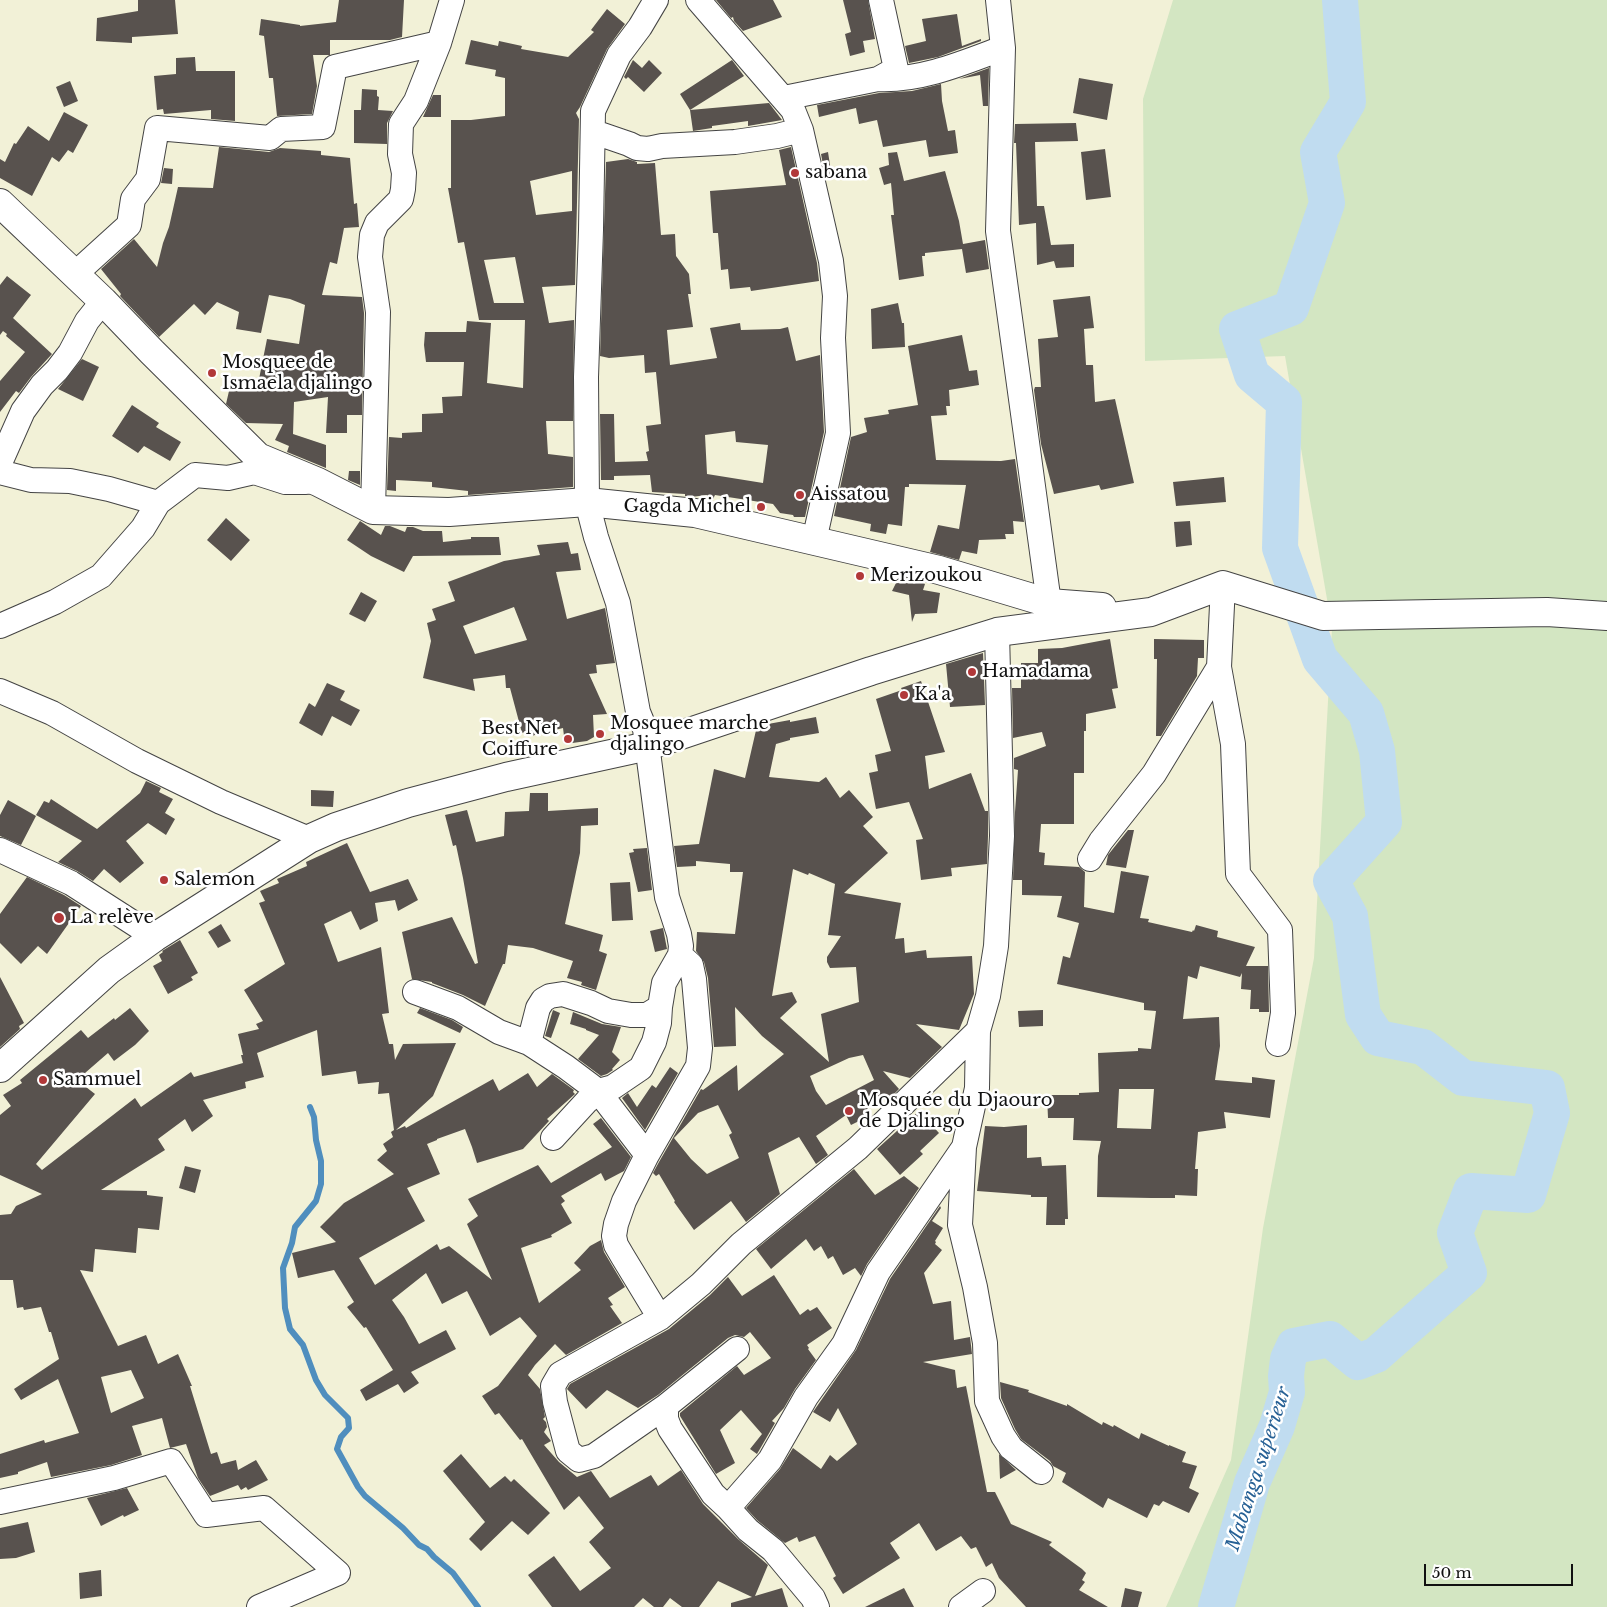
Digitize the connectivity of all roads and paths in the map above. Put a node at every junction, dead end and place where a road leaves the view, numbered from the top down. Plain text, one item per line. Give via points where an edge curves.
1 (452, 0) edge
2 (656, 0) edge
3 (698, 0) edge
4 (881, 0) edge
5 (998, 0) edge
6 (440, 43) junction
7 (1003, 48) junction
8 (878, 79) junction
9 (784, 98) junction
10 (802, 130) junction
11 (594, 132) junction
12 (0, 203) edge
13 (76, 274) junction
14 (103, 301) junction
15 (0, 463) edge
16 (0, 472) edge
17 (318, 482) junction
18 (587, 502) junction
19 (158, 503) junction
20 (373, 510) junction
21 (814, 541) junction
22 (1223, 584) junction
23 (1049, 603) junction
24 (1151, 612) junction
25 (1607, 616) edge
26 (0, 626) edge
27 (997, 632) junction
28 (1219, 667) junction
29 (0, 691) edge
30 (648, 746) junction
31 (309, 840) junction
32 (0, 850) edge
33 (1090, 859) dead end
34 (155, 937) junction
35 (680, 955) junction
36 (415, 992) dead end
37 (660, 1007) junction
38 (978, 1031) junction
39 (529, 1043) junction
40 (1278, 1044) dead end
41 (0, 1068) edge
42 (598, 1091) junction
43 (553, 1138) dead end
44 (964, 1147) junction
45 (647, 1155) junction
46 (660, 1318) junction
47 (737, 1349) dead end
48 (666, 1406) junction
49 (1041, 1472) dead end
50 (0, 1502) edge
51 (728, 1508) junction
52 (984, 1591) dead end
53 (259, 1607) edge
54 (817, 1607) edge
55 (961, 1607) edge

1 - 6 street
2 - 11 street via 609,74 593,111
3 - 9 street
4 - 8 street via 896,69
5 - 7 street
6 - 13 street via 335,67 323,126 281,129 270,138 158,128 148,180 133,199 129,225
6 - 20 street via 416,100 401,124 404,189 401,199 377,223 372,235 371,270 378,312
7 - 8 street via 917,77
7 - 23 street via 998,231
8 - 9 street
9 - 10 street
10 - 11 street via 750,140 648,149
10 - 21 street via 832,261 835,296 833,338 838,433
11 - 18 street via 586,377
12 - 13 street
13 - 14 street
14 - 15 street via 86,321 70,353 23,412
14 - 17 street via 258,457
16 - 19 street via 31,480 70,481
17 - 19 street via 285,482 254,472 228,478 195,474
17 - 20 street
18 - 20 street via 449,512
18 - 21 street via 695,513
18 - 30 street via 618,603 638,712
19 - 26 street via 143,528 101,576 55,602
21 - 23 street via 939,570
22 - 24 street
22 - 25 street via 1323,616 1547,612
22 - 28 street
23 - 24 street
24 - 27 street
27 - 30 street
27 - 38 street via 1002,836 996,946 988,996
28 - 33 street via 1154,774
28 - 40 street via 1233,744 1238,874 1280,930 1283,1014
29 - 31 street via 52,713 136,761 221,802
30 - 31 street via 444,794 336,827
30 - 35 street via 667,897 679,934
31 - 34 street
32 - 34 street via 71,883
34 - 41 street via 109,970
35 - 37 street via 664,983
35 - 45 street via 691,965 694,979 700,1048 698,1066
36 - 39 street via 458,1008 499,1032
37 - 39 street via 646,1015 631,1015 608,1011 562,994 550,996 538,1008
37 - 42 street via 654,1042 641,1068 613,1087
38 - 44 street via 977,1088
38 - 46 street via 858,1148 742,1244
39 - 42 street
42 - 43 street
42 - 45 street
44 - 49 street via 960,1225 985,1343 987,1401 1011,1448
44 - 51 street via 878,1272 844,1344 806,1398 770,1460
45 - 46 street via 624,1201 614,1236 616,1245
46 - 48 street via 560,1374 553,1386 568,1451 579,1460 594,1456
47 - 48 street
48 - 51 street via 670,1429 713,1494
50 - 53 street via 114,1478 171,1461 206,1515 264,1508 338,1573
51 - 54 street via 773,1550
52 - 55 street

